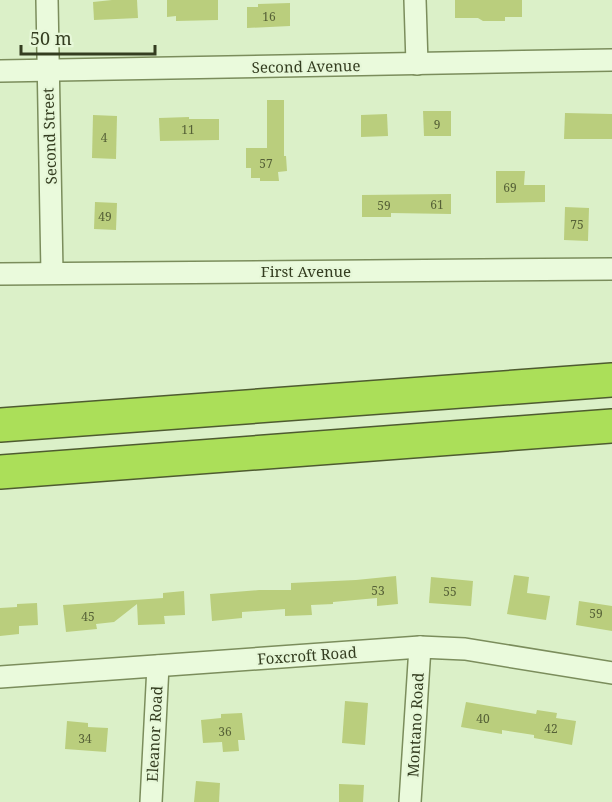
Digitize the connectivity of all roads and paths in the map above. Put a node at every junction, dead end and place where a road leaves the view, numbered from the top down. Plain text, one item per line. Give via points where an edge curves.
1 (47, 0) edge
2 (415, 0) edge
3 (612, 60) edge
4 (417, 64) junction
5 (47, 69) junction
6 (0, 71) edge
7 (612, 269) edge
8 (52, 273) junction
9 (0, 274) edge
10 (612, 380) edge
11 (0, 425) edge
12 (612, 426) edge
13 (0, 472) edge
14 (420, 647) junction
15 (158, 666) junction
16 (612, 673) edge
17 (0, 677) edge
18 (151, 802) edge
19 (410, 802) edge

1 - 5 street, Second Street
2 - 4 street
3 - 4 street, Second Avenue
4 - 5 street, Second Avenue
5 - 6 street, Second Avenue
5 - 8 street, Second Street
7 - 8 street, First Avenue
8 - 9 street, First Avenue
10 - 11 highway
12 - 13 highway
14 - 15 street, Foxcroft Road
14 - 16 street, Foxcroft Road via 465,649
14 - 19 street, Montano Road
15 - 17 street, Foxcroft Road
15 - 18 street, Eleanor Road

